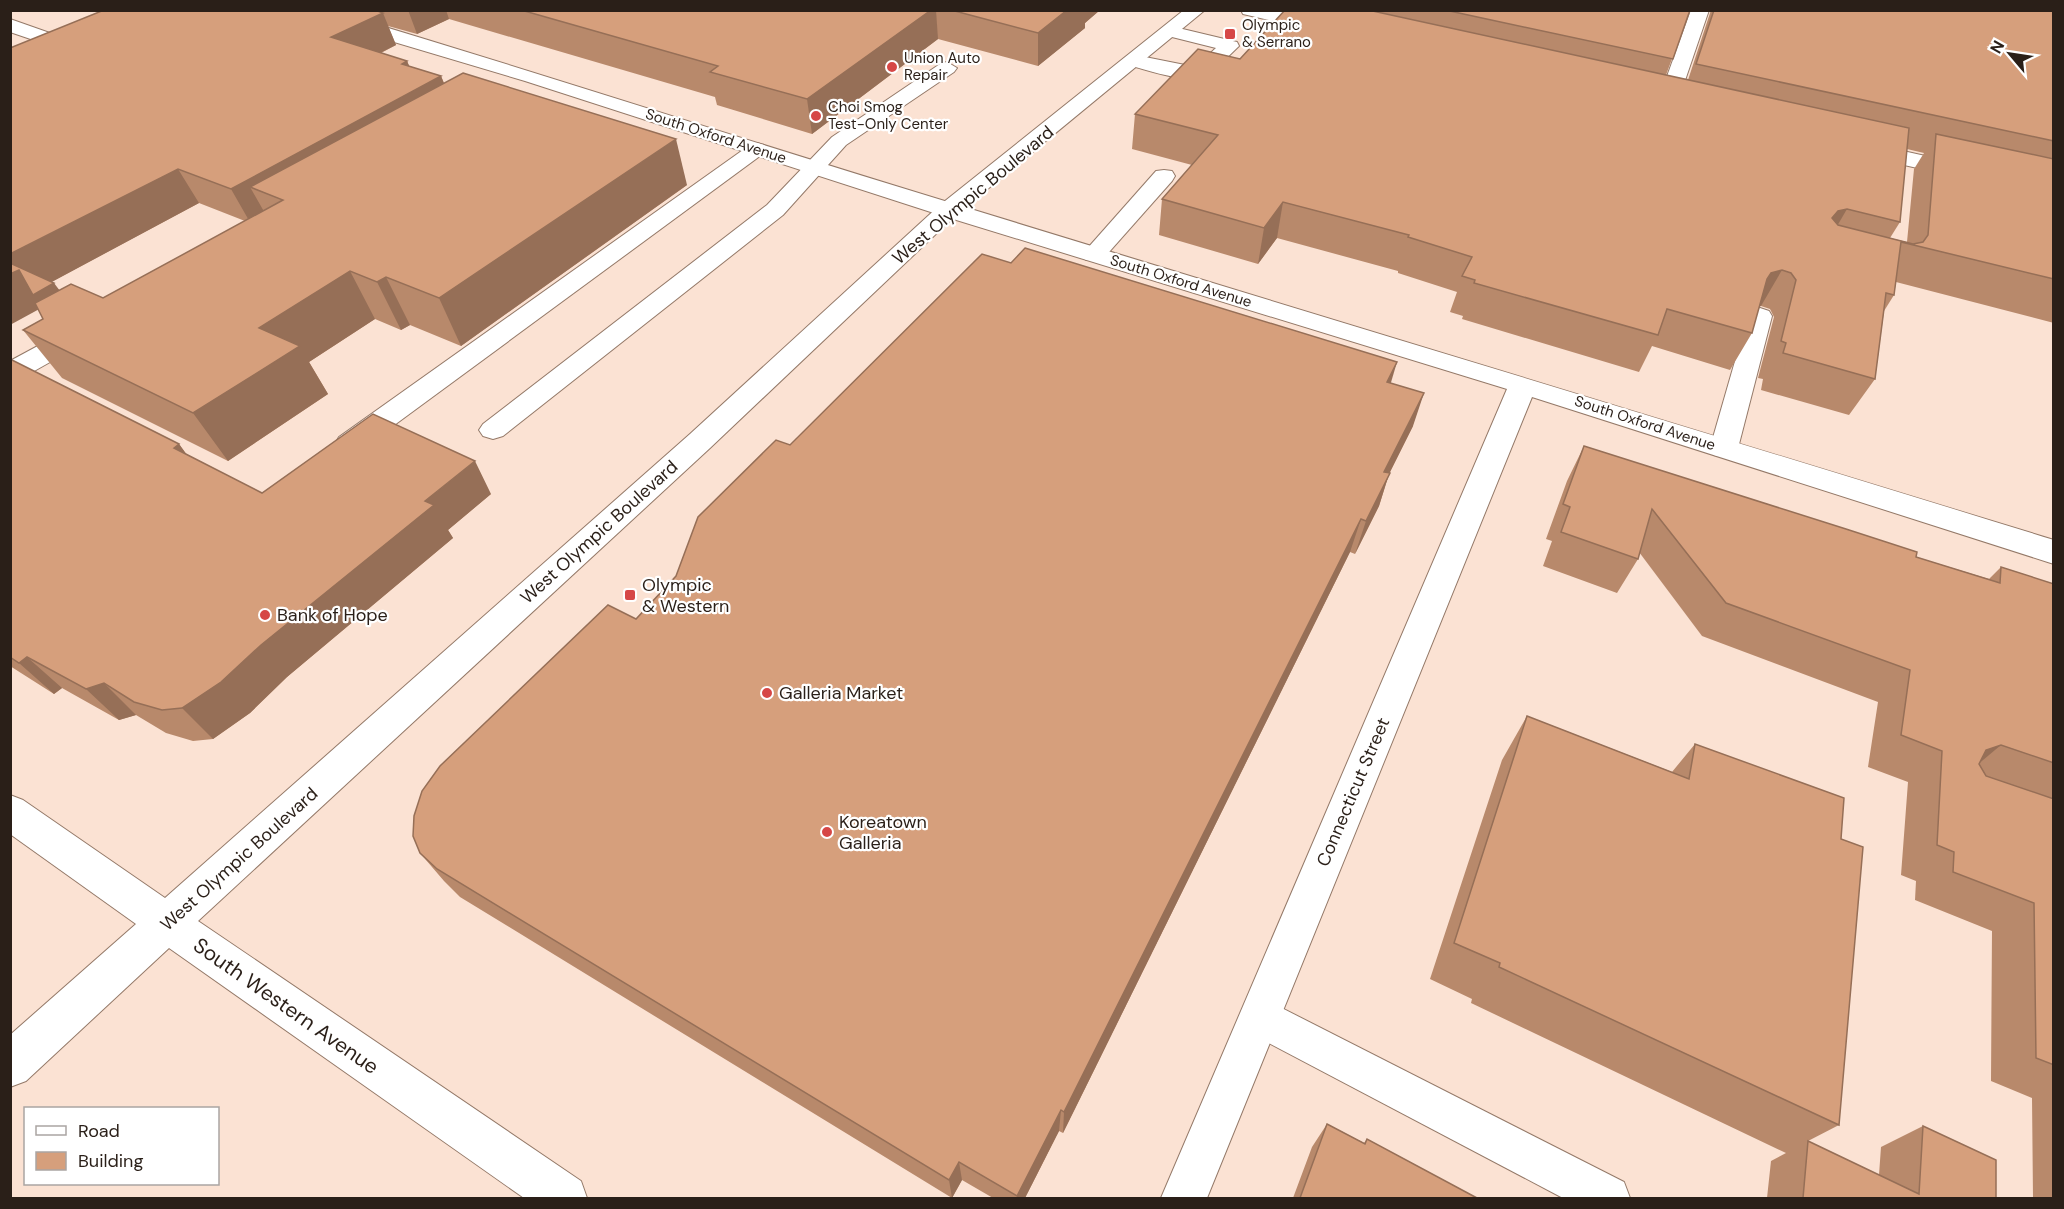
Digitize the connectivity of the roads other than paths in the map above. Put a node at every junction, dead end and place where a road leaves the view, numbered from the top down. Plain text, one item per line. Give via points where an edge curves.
1 (307, 10) edge
2 (1196, 10) edge
3 (1250, 10) edge
4 (1700, 10) edge
5 (10, 25) edge
6 (1170, 31) junction
7 (1346, 32) edge
8 (78, 33) edge
9 (57, 42) junction
10 (29, 53) edge
11 (1135, 61) junction
12 (947, 68) dead end
13 (532, 77) junction
14 (502, 95) edge
15 (1644, 99) edge
16 (1667, 105) junction
17 (1690, 110) edge
18 (1846, 145) edge
19 (757, 149) junction
20 (816, 168) junction
21 (1164, 176) dead end
22 (1984, 176) edge
23 (948, 210) junction
24 (1094, 255) junction
25 (1760, 316) edge
26 (101, 322) edge
27 (15, 371) edge
28 (48, 384) edge
29 (1523, 385) junction
30 (493, 430) dead end
31 (1724, 448) junction
32 (331, 457) edge
33 (2054, 552) edge
34 (10, 812) edge
35 (169, 922) junction
36 (1260, 1017) junction
37 (10, 1065) edge
38 (564, 1198) edge
39 (1184, 1198) edge
40 (1608, 1198) edge

1 - 13 street, South Oxford Avenue
2 - 6 street, West Olympic Boulevard
3 - 7 street
4 - 16 lane
5 - 9 street
6 - 11 street, West Olympic Boulevard
6 - 11 lane via 1230,46 1200,73
8 - 9 street
9 - 10 street
11 - 23 street, West Olympic Boulevard
12 - 20 lane via 839,141
13 - 14 street
13 - 19 street, South Oxford Avenue
15 - 16 street
16 - 17 street
18 - 22 street via 1901,168
19 - 20 street, South Oxford Avenue
19 - 32 lane
20 - 23 street, South Oxford Avenue
20 - 30 lane via 775,210
21 - 24 lane
23 - 24 street, South Oxford Avenue
23 - 35 street, West Olympic Boulevard
24 - 29 street, South Oxford Avenue
25 - 31 lane
26 - 27 street
27 - 28 lane
29 - 31 street, South Oxford Avenue
29 - 36 street, Connecticut Street
31 - 33 street, South Oxford Avenue
34 - 35 street, South Western Avenue
35 - 37 street, West Olympic Boulevard
35 - 38 street, South Western Avenue via 259,989
36 - 39 street, Connecticut Street
36 - 40 lane

